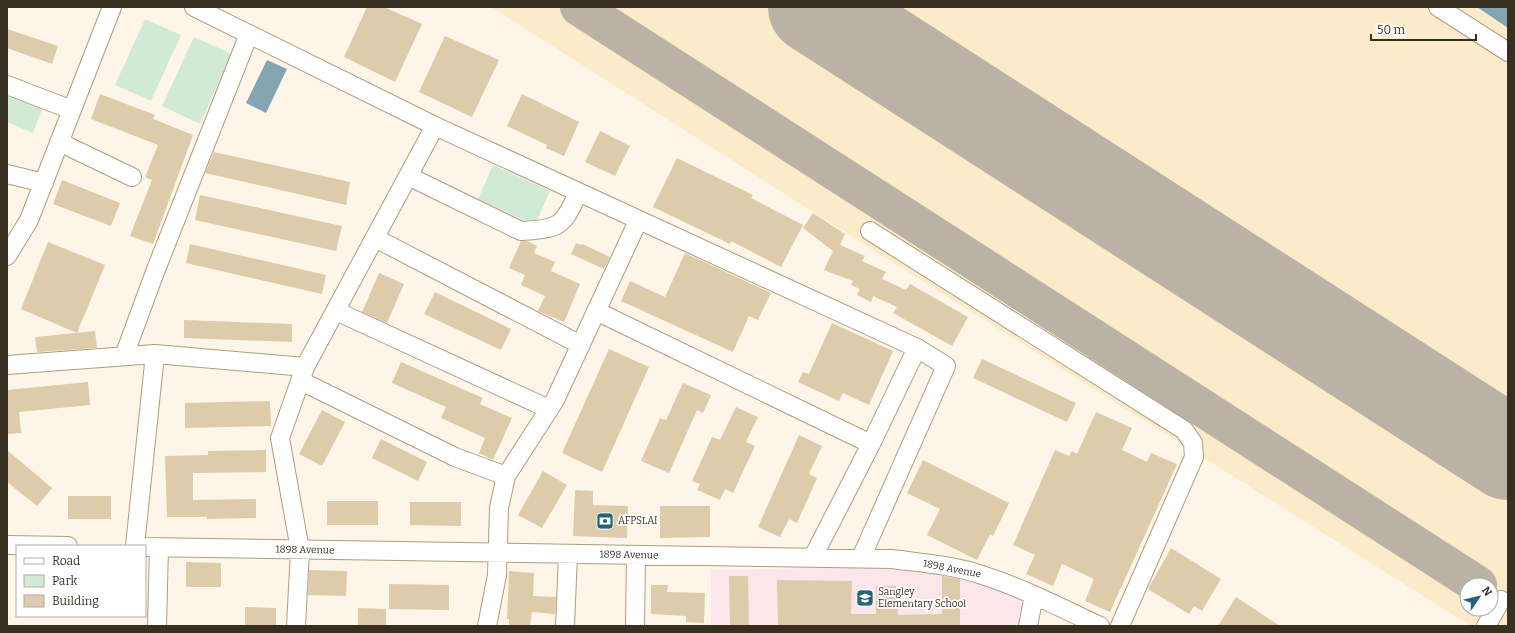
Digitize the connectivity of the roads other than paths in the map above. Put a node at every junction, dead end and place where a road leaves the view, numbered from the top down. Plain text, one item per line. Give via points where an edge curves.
1 (112, 7) edge
2 (194, 7) edge
3 (1438, 7) edge
4 (249, 34) junction
5 (1508, 52) edge
6 (7, 85) edge
7 (72, 110) junction
8 (435, 126) junction
9 (59, 142) junction
10 (7, 174) edge
11 (132, 176) dead end
12 (408, 176) junction
13 (44, 183) junction
14 (578, 192) junction
15 (638, 221) junction
16 (870, 231) dead end
17 (375, 238) junction
18 (7, 256) edge
19 (336, 311) junction
20 (596, 311) junction
21 (580, 345) junction
22 (917, 348) junction
23 (155, 354) junction
24 (124, 356) junction
25 (7, 365) edge
26 (303, 374) junction
27 (548, 409) junction
28 (870, 444) junction
29 (506, 476) junction
30 (134, 545) edge
31 (152, 547) edge
32 (300, 550) junction
33 (498, 553) junction
34 (568, 554) junction
35 (636, 555) junction
36 (813, 558) junction
37 (861, 558) junction
38 (1034, 595) junction
39 (1501, 600) dead end
40 (157, 626) edge
41 (296, 626) edge
42 (486, 626) edge
43 (565, 626) edge
44 (635, 626) edge
45 (1028, 626) edge
46 (1100, 626) edge
47 (1120, 626) edge
48 (1486, 626) edge

1 - 7 street
2 - 4 street
3 - 5 street
4 - 8 street
4 - 24 street via 154,272
6 - 7 street
7 - 9 street
8 - 12 street
8 - 14 street
9 - 11 street
9 - 13 street
10 - 13 street
12 - 14 street via 522,231 555,227 570,212
12 - 17 street
13 - 18 street via 30,220
14 - 15 street
15 - 20 street
15 - 22 street
16 - 47 street via 1184,430 1193,443 1194,457
17 - 19 street
17 - 21 street
19 - 26 street
19 - 27 street
20 - 21 street
20 - 28 street
21 - 27 street via 555,400
22 - 28 street
22 - 37 street via 946,366
23 - 24 street
23 - 26 street
23 - 30 street
24 - 25 street
26 - 29 street via 455,457
26 - 32 street via 280,438
27 - 29 street
28 - 36 street
29 - 33 street via 499,508
31 - 32 street, 1898 Avenue
31 - 40 street
32 - 33 street, 1898 Avenue
32 - 41 street
33 - 34 street, 1898 Avenue
33 - 42 street via 497,575
34 - 35 street, 1898 Avenue
34 - 43 street
35 - 36 street, 1898 Avenue
35 - 44 street
36 - 37 street, 1898 Avenue
37 - 38 street, 1898 Avenue via 892,559 981,574
38 - 45 street
38 - 46 street, 1898 Avenue
39 - 48 street

